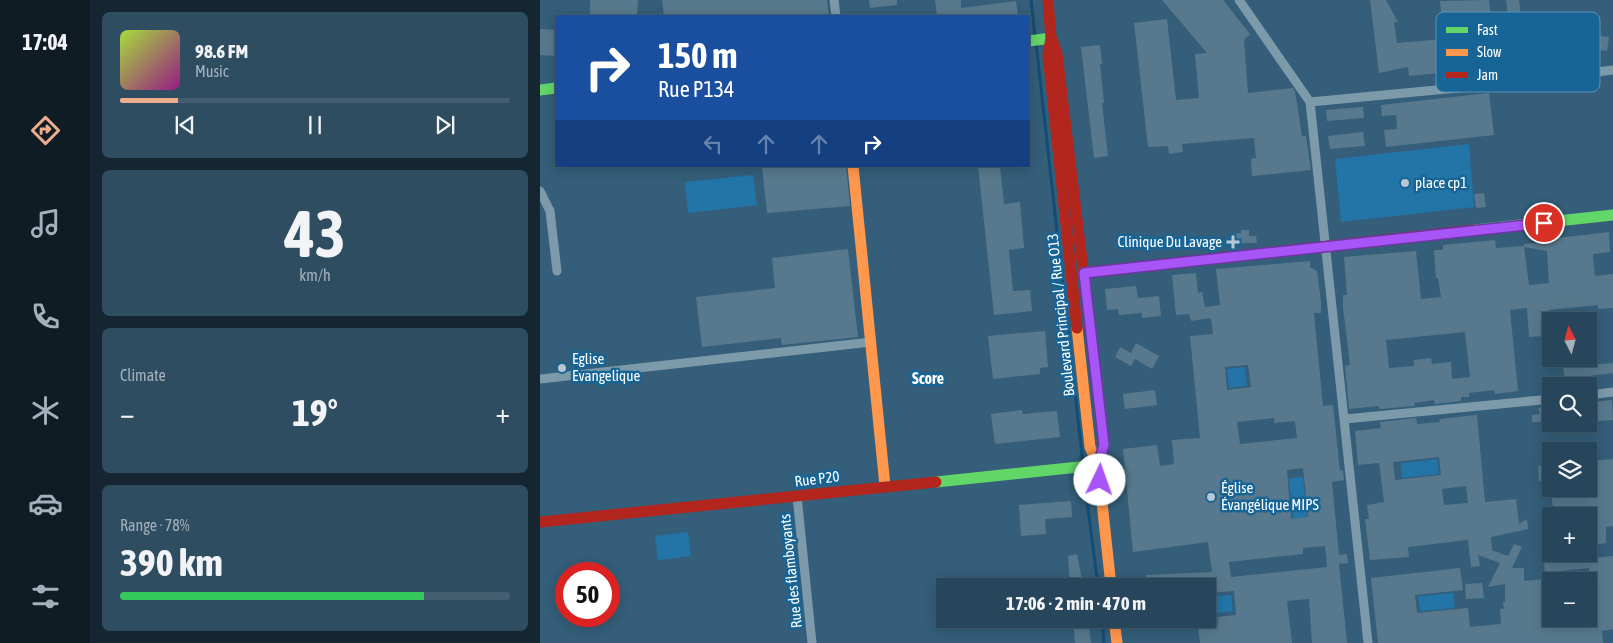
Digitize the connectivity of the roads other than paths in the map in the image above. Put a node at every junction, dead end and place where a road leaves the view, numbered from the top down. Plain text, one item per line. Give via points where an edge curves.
1 (834, 0) edge
2 (1048, 0) edge
3 (1239, 0) edge
4 (836, 15) edge
5 (1051, 38) junction
6 (1030, 41) edge
7 (1613, 70) edge
8 (1600, 72) edge
9 (555, 88) edge
10 (540, 90) edge
11 (1436, 90) edge
12 (1310, 102) junction
13 (853, 167) edge
14 (540, 191) edge
15 (1613, 215) edge
16 (1327, 248) junction
17 (556, 271) dead end
18 (1084, 273) junction
19 (871, 342) junction
20 (540, 379) edge
21 (1613, 392) edge
22 (1597, 394) edge
23 (1542, 400) edge
24 (1345, 419) junction
25 (1098, 465) junction
26 (885, 486) junction
27 (797, 496) junction
28 (540, 522) edge
29 (1110, 578) edge
30 (1115, 628) edge
31 (812, 643) edge
32 (1117, 643) edge
33 (1368, 643) edge

1 - 4 street
2 - 5 street, Boulevard Principal / Rue O13
3 - 12 street
5 - 6 street
5 - 18 street, Boulevard Principal / Rue O13 via 1057,54
5 - 25 street, Boulevard Principal / Rue O13 via 1048,55 1090,447
7 - 8 street
9 - 10 street
11 - 12 street
12 - 16 street
13 - 19 street
14 - 17 street via 550,211
15 - 16 street
16 - 18 street
16 - 24 street
18 - 25 street, Boulevard Principal / Rue O13 via 1104,445
19 - 20 street
19 - 26 street
21 - 22 street
23 - 24 street
24 - 33 street
25 - 26 street, Rue P20
25 - 29 street, Boulevard Principal / Rue O13
26 - 27 street, Rue P20
27 - 28 street, Rue P20
27 - 31 street, Rue des flamboyants
30 - 32 street

